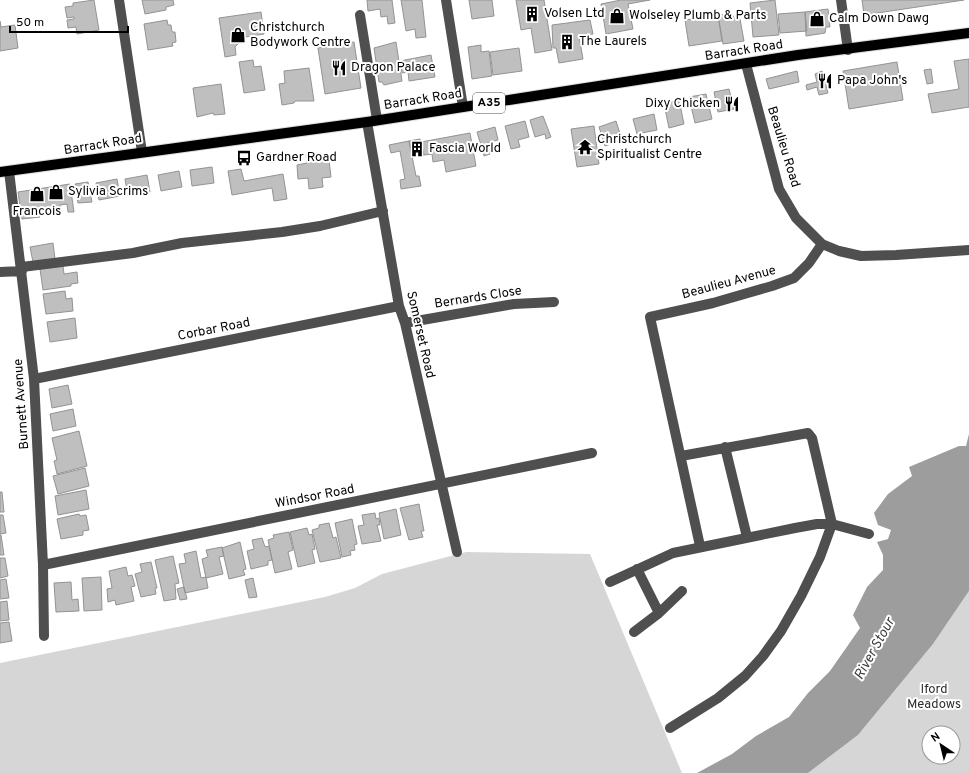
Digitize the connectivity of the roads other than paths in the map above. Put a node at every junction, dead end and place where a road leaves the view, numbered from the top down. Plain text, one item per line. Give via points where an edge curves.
1 (119, 0) edge
2 (446, 0) edge
3 (841, 0) edge
4 (360, 16) dead end
5 (969, 33) edge
6 (848, 50) junction
7 (746, 64) junction
8 (463, 107) junction
9 (372, 121) junction
10 (142, 152) junction
11 (5, 172) edge
12 (383, 211) junction
13 (822, 244) junction
14 (969, 250) edge
15 (22, 269) junction
16 (0, 272) edge
17 (554, 302) dead end
18 (399, 306) junction
19 (405, 323) junction
20 (34, 379) junction
21 (725, 447) junction
22 (592, 453) dead end
23 (681, 456) junction
24 (441, 485) junction
25 (832, 524) junction
26 (869, 534) dead end
27 (747, 537) junction
28 (700, 546) junction
29 (456, 552) dead end
30 (43, 565) junction
31 (637, 569) junction
32 (610, 582) dead end
33 (682, 591) dead end
34 (659, 613) junction
35 (634, 632) dead end
36 (44, 636) dead end
37 (670, 728) dead end

1 - 10 street
2 - 8 street
3 - 6 street
4 - 9 street, Somerset Road
5 - 6 main road, Barrack Road / A35
6 - 7 main road, Barrack Road / A35
7 - 8 main road, Barrack Road / A35
7 - 13 street, Beaulieu Road via 779,189 796,218
8 - 9 main road, Barrack Road / A35
9 - 10 main road, Barrack Road / A35
9 - 12 street, Somerset Road
10 - 11 main road, Barrack Road / A35
11 - 15 street, Burnett Avenue
12 - 15 street via 320,226 182,243 133,253
12 - 18 street, Somerset Road
13 - 14 street, Beaulieu Road via 861,256
13 - 23 street, Beaulieu Avenue via 809,263 794,278 720,301 650,317
15 - 16 street
15 - 20 street, Burnett Avenue
17 - 19 street, Bernards Close via 514,304
18 - 19 street, Somerset Road
18 - 20 street, Corbar Road
19 - 24 street, Somerset Road
20 - 30 street, Burnett Avenue
21 - 23 street
21 - 25 street via 808,433 812,438
21 - 27 street
22 - 24 street, Windsor Road
23 - 28 street
24 - 29 street, Somerset Road
24 - 30 street, Windsor Road
25 - 26 street
25 - 27 street via 817,524
25 - 37 street via 820,557 801,596 763,656 718,698
27 - 28 street
28 - 31 street via 673,553
30 - 36 street, Burnett Avenue
31 - 32 street
31 - 34 street
33 - 34 street
34 - 35 street

